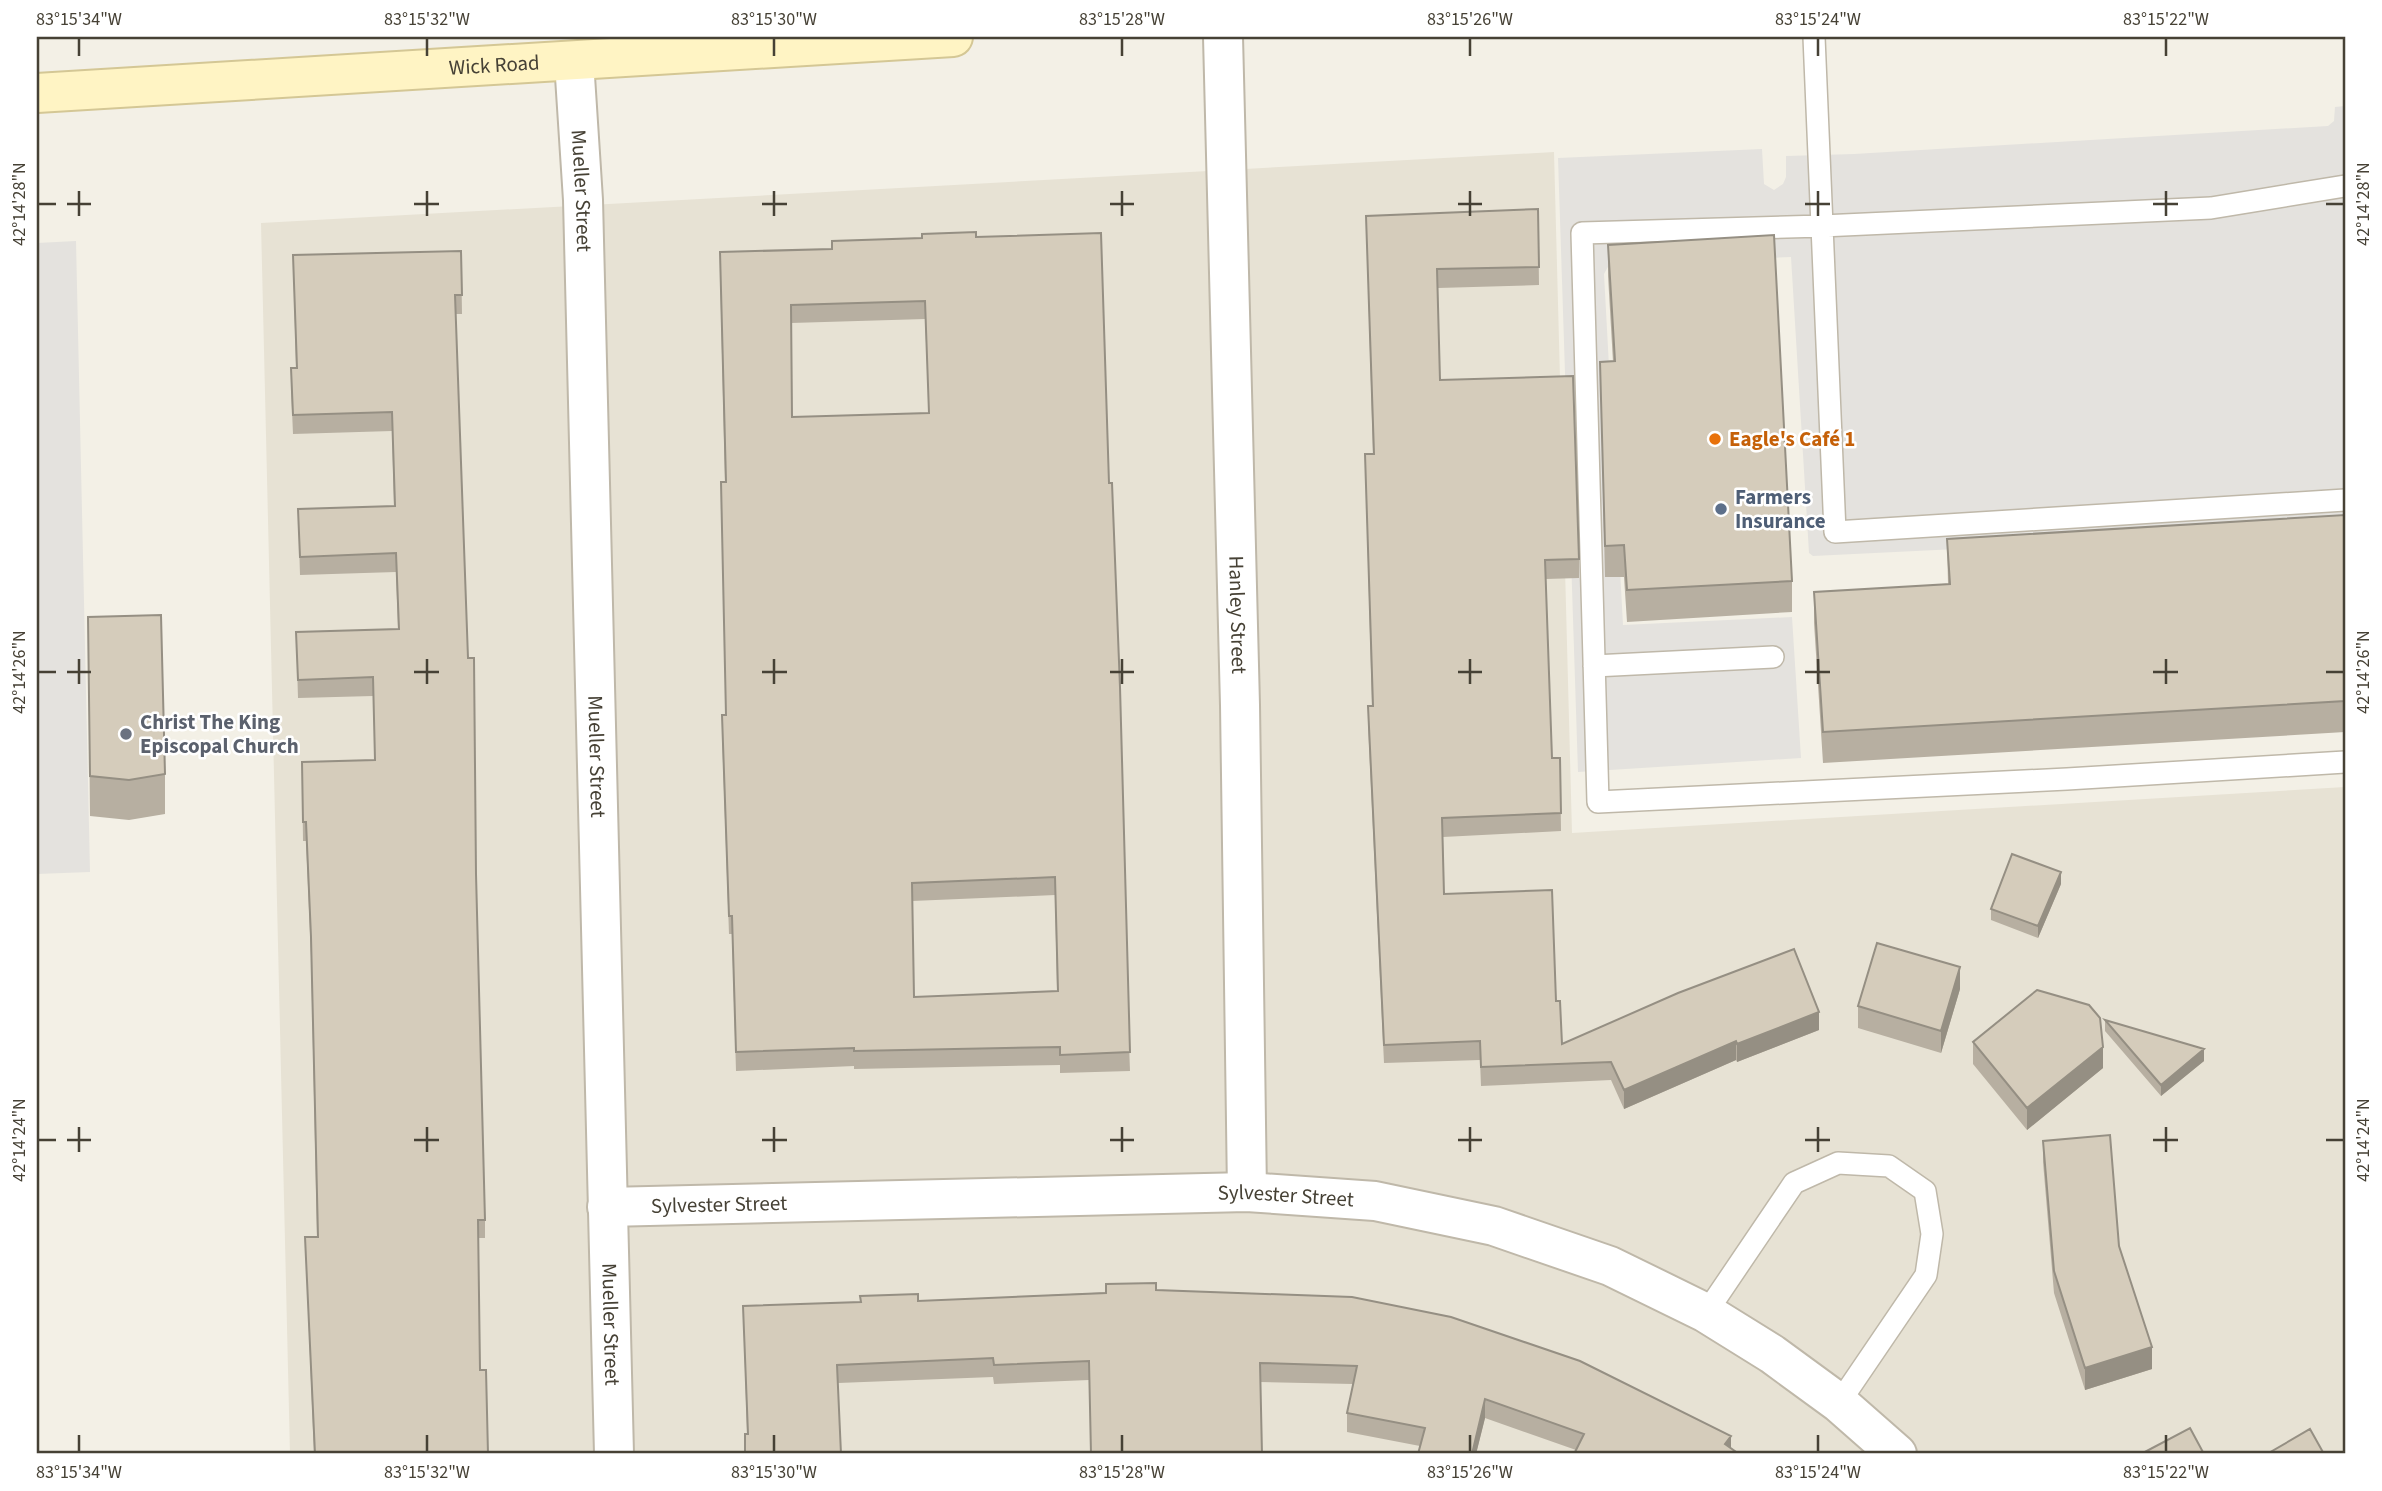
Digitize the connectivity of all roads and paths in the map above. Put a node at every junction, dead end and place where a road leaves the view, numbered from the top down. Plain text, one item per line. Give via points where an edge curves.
1 (953, 37) edge
2 (1223, 37) edge
3 (1814, 37) edge
4 (811, 41) edge
5 (685, 45) edge
6 (574, 61) junction
7 (37, 93) edge
8 (2345, 186) edge
9 (1822, 226) junction
10 (2345, 500) edge
11 (1773, 657) dead end
12 (1594, 666) junction
13 (2345, 762) edge
14 (1247, 1192) junction
15 (607, 1207) junction
16 (1706, 1313) junction
17 (1839, 1403) junction
18 (614, 1454) edge
19 (1897, 1454) edge

1 - 4 street, Wick Road
2 - 14 street, Hanley Street
3 - 9 lane
4 - 5 street, Wick Road
5 - 6 street, Wick Road
6 - 7 street, Wick Road
6 - 15 street, Mueller Street via 583,200
8 - 9 lane via 2211,208
9 - 10 lane via 1835,532
9 - 12 lane via 1582,233
11 - 12 lane
12 - 13 lane via 1598,802
14 - 15 street, Sylvester Street
14 - 16 street, Sylvester Street via 1375,1201 1494,1227 1610,1266
15 - 18 street, Mueller Street
16 - 17 street, Sylvester Street
16 - 17 lane via 1794,1183 1838,1163 1889,1166 1925,1191 1932,1234 1926,1275
17 - 19 street, Sylvester Street

